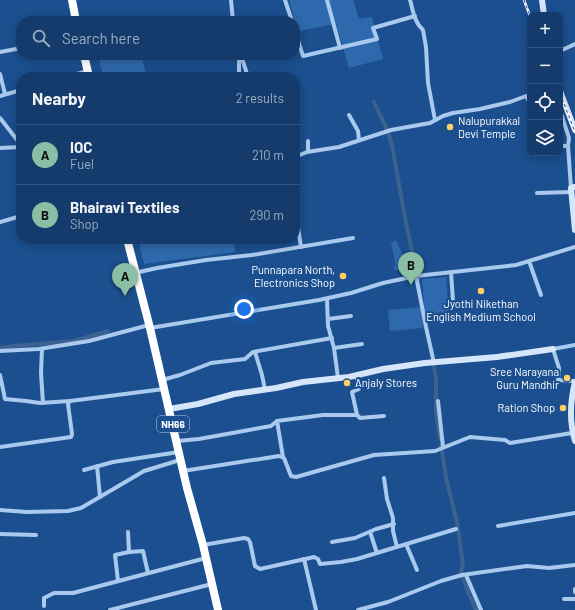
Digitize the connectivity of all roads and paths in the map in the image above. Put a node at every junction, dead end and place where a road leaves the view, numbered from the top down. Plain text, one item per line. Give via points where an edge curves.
1 (72, 0) edge
2 (231, 0) edge
3 (285, 0) edge
4 (327, 0) edge
5 (410, 0) edge
6 (542, 0) edge
7 (544, 12) edge
8 (75, 16) edge
9 (233, 16) edge
10 (290, 16) edge
11 (414, 16) junction
12 (575, 44) edge
13 (300, 47) edge
14 (340, 48) junction
15 (16, 49) edge
16 (563, 50) edge
17 (0, 52) edge
18 (85, 60) edge
19 (240, 60) edge
20 (242, 60) edge
21 (88, 72) edge
22 (239, 72) edge
23 (246, 72) edge
24 (0, 74) edge
25 (16, 91) edge
26 (2, 95) edge
27 (527, 98) edge
28 (563, 99) edge
29 (349, 115) dead end
30 (0, 118) edge
31 (563, 119) edge
32 (435, 120) junction
33 (575, 130) edge
34 (16, 139) edge
35 (359, 140) junction
36 (308, 141) dead end
37 (16, 146) edge
38 (563, 146) edge
39 (568, 146) junction
40 (0, 148) edge
41 (308, 152) junction
42 (300, 155) edge
43 (572, 189) edge
44 (537, 193) dead end
45 (16, 217) edge
46 (574, 217) edge
47 (0, 222) edge
48 (575, 230) edge
49 (352, 238) dead end
50 (300, 240) edge
51 (128, 244) edge
52 (301, 247) junction
53 (575, 247) edge
54 (529, 261) junction
55 (451, 272) junction
56 (135, 273) junction
57 (417, 276) junction
58 (541, 295) dead end
59 (327, 299) junction
60 (452, 301) dead end
61 (350, 316) dead end
62 (328, 319) junction
63 (150, 326) junction
64 (332, 338) junction
65 (362, 344) dead end
66 (575, 345) edge
67 (334, 348) junction
68 (42, 349) junction
69 (554, 349) junction
70 (0, 351) edge
71 (255, 352) junction
72 (433, 363) junction
73 (0, 375) edge
74 (356, 375) junction
75 (338, 378) junction
76 (162, 380) junction
77 (575, 381) edge
78 (164, 389) junction
79 (265, 390) junction
80 (70, 401) junction
81 (438, 401) dead end
82 (43, 403) junction
83 (573, 405) edge
84 (170, 409) junction
85 (358, 415) junction
86 (384, 416) dead end
87 (277, 421) junction
88 (572, 433) junction
89 (176, 441) junction
90 (575, 441) edge
91 (0, 447) edge
92 (441, 448) junction
93 (180, 456) junction
94 (283, 457) junction
95 (97, 466) junction
96 (84, 470) dead end
97 (183, 471) junction
98 (384, 478) dead end
99 (100, 497) junction
100 (0, 510) edge
101 (575, 513) edge
102 (394, 524) junction
103 (498, 526) dead end
104 (455, 529) dead end
105 (128, 532) dead end
106 (370, 532) junction
107 (0, 534) edge
108 (36, 535) dead end
109 (332, 542) dead end
110 (406, 544) junction
111 (203, 545) junction
112 (397, 547) junction
113 (129, 552) junction
114 (377, 553) junction
115 (206, 558) junction
116 (304, 559) junction
117 (575, 565) edge
118 (418, 570) dead end
119 (148, 574) junction
120 (467, 576) junction
121 (118, 581) junction
122 (212, 584) junction
123 (564, 599) dead end
124 (575, 599) edge
125 (44, 606) dead end
126 (110, 610) edge
127 (218, 610) edge
128 (316, 610) edge
129 (358, 610) edge
130 (481, 610) edge

1 - 8 highway
2 - 9 street
3 - 10 street
4 - 14 street
5 - 11 street
6 - 7 street
11 - 14 street via 373,28 377,39
11 - 32 street via 423,30
12 - 16 street
13 - 14 street via 303,56
15 - 17 street
18 - 21 highway
19 - 22 street
20 - 23 street
24 - 26 street
25 - 26 street
27 - 32 street via 448,114
28 - 33 street
29 - 35 street via 358,131
30 - 34 street
31 - 39 street via 569,138
32 - 35 street
35 - 41 street via 339,147
36 - 41 street
37 - 40 street
38 - 39 street
39 - 43 street
41 - 42 street
43 - 44 street
43 - 46 street
45 - 47 street
46 - 48 street
49 - 52 street
50 - 52 street
51 - 56 highway, NH66
52 - 56 street
53 - 54 street
54 - 55 street via 497,268
54 - 58 street
55 - 57 street
55 - 60 street
56 - 63 highway, NH66
57 - 59 street via 383,282
57 - 72 street
59 - 62 street
59 - 63 street
61 - 62 street
62 - 64 street
63 - 68 street
63 - 76 highway, NH66
64 - 67 street
64 - 71 street
65 - 67 street
66 - 69 street
67 - 75 street
68 - 70 street
68 - 82 street
69 - 72 street
69 - 77 street via 559,368 558,380
71 - 76 street via 245,359 211,363
71 - 79 street
72 - 74 street
73 - 82 street via 5,399
74 - 75 street
74 - 85 street via 359,389 352,392
75 - 79 street
76 - 78 highway, NH66
77 - 83 street
78 - 80 street
78 - 84 highway, NH66
79 - 84 street via 234,394
80 - 82 street
80 - 91 street via 70,437
81 - 92 street
83 - 88 street
84 - 89 highway, NH66
85 - 86 street via 360,418
85 - 87 street via 323,415
87 - 89 street via 263,428
87 - 94 street
88 - 90 street
88 - 92 street via 510,443 504,440 470,437
89 - 93 highway, NH66
92 - 94 street via 425,452 374,455 296,477 289,473
93 - 95 street via 113,462
93 - 97 highway, NH66
93 - 99 street via 144,471
94 - 97 street via 272,456
95 - 96 street
95 - 99 street
97 - 111 highway, NH66
98 - 102 street
99 - 100 street via 81,508 68,511
101 - 103 street
102 - 106 street
102 - 112 street
104 - 110 street
105 - 113 street
106 - 109 street
106 - 114 street
107 - 108 street
110 - 112 street
110 - 118 street
111 - 115 highway, NH66
111 - 116 street via 248,539 258,569
112 - 114 street
113 - 119 street via 143,551
113 - 121 street via 116,555
114 - 116 street via 322,564 316,558
115 - 119 street
115 - 122 highway, NH66
116 - 128 street
117 - 120 street via 549,568 527,566
119 - 121 street
120 - 129 street via 441,581 388,602
120 - 130 street
121 - 125 street via 73,593 54,593 44,598
122 - 126 street
122 - 127 highway, NH66
123 - 124 street

